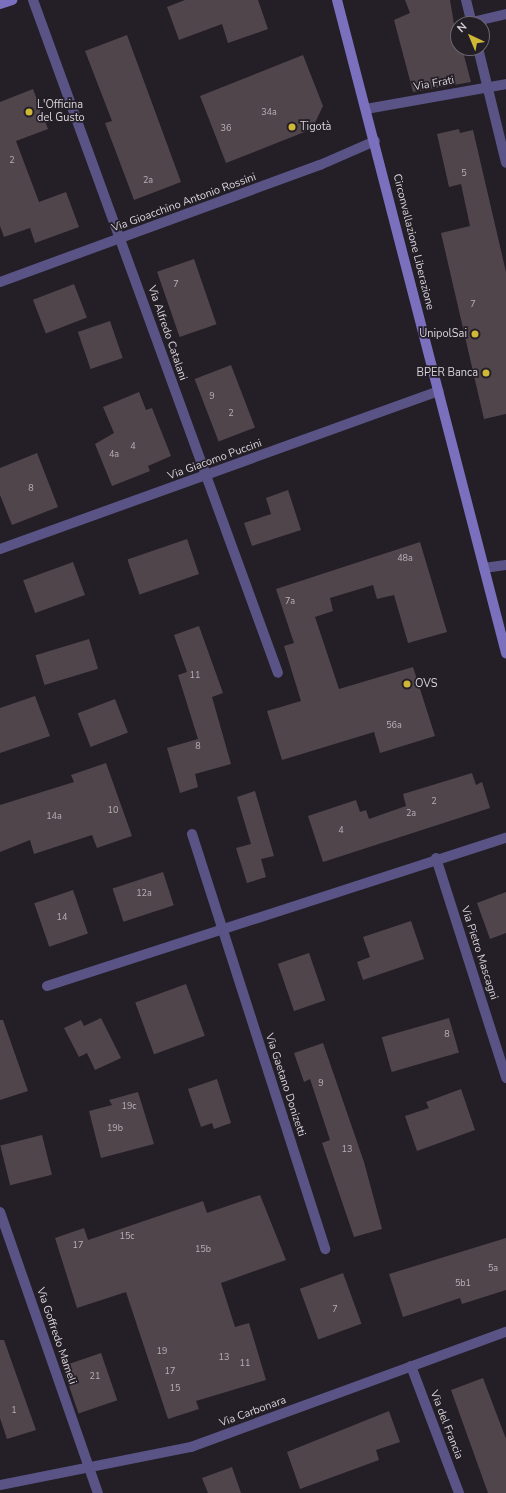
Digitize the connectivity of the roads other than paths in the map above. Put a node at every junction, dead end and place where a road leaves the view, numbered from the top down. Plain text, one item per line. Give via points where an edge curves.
1 (12, 0) edge
2 (33, 0) edge
3 (337, 0) edge
4 (466, 0) edge
5 (0, 4) edge
6 (506, 14) edge
7 (470, 16) edge
8 (490, 18) edge
9 (480, 56) edge
10 (506, 84) edge
11 (487, 87) junction
12 (366, 109) junction
13 (375, 141) junction
14 (506, 163) edge
15 (122, 238) junction
16 (0, 282) edge
17 (438, 391) junction
18 (204, 477) junction
19 (0, 549) edge
20 (506, 565) edge
21 (484, 568) junction
22 (506, 653) edge
23 (278, 673) dead end
24 (192, 834) dead end
25 (506, 838) edge
26 (436, 858) junction
27 (222, 928) junction
28 (47, 986) dead end
29 (506, 1078) edge
30 (0, 1212) edge
31 (325, 1249) dead end
32 (506, 1332) edge
33 (411, 1366) junction
34 (89, 1468) junction
35 (0, 1485) edge
36 (98, 1493) edge
37 (459, 1493) edge

1 - 5 main road
2 - 15 street, Via Alfredo Catalani
3 - 12 main road, Circonvallazione Liberazione
4 - 7 street
6 - 8 street
9 - 11 street
10 - 11 street, Via Frati
11 - 12 street, Via Frati
11 - 14 street
12 - 13 main road, Circonvallazione Liberazione
13 - 15 street, Via Gioacchino Antonio Rossini via 320,165
13 - 17 main road, Circonvallazione Liberazione
15 - 16 street, Via Gioacchino Antonio Rossini
15 - 18 street, Via Alfredo Catalani
17 - 18 street, Via Giacomo Puccini
17 - 21 main road, Circonvallazione Liberazione
18 - 19 street, Via Giacomo Puccini
18 - 23 street, Via Alfredo Catalani
20 - 21 street
21 - 22 main road, Circonvallazione Liberazione
24 - 27 street, Via Gaetano Donizetti
25 - 26 street
26 - 27 street
26 - 29 street, Via Pietro Mascagni
27 - 28 street
27 - 31 street, Via Gaetano Donizetti
30 - 34 street, Via Goffredo Mameli
32 - 33 street, Via Carbonara
33 - 34 street, Via Carbonara via 191,1446
33 - 37 street, Via del Francia
34 - 35 street, Via Carbonara
34 - 36 street, Via Goffredo Mameli

